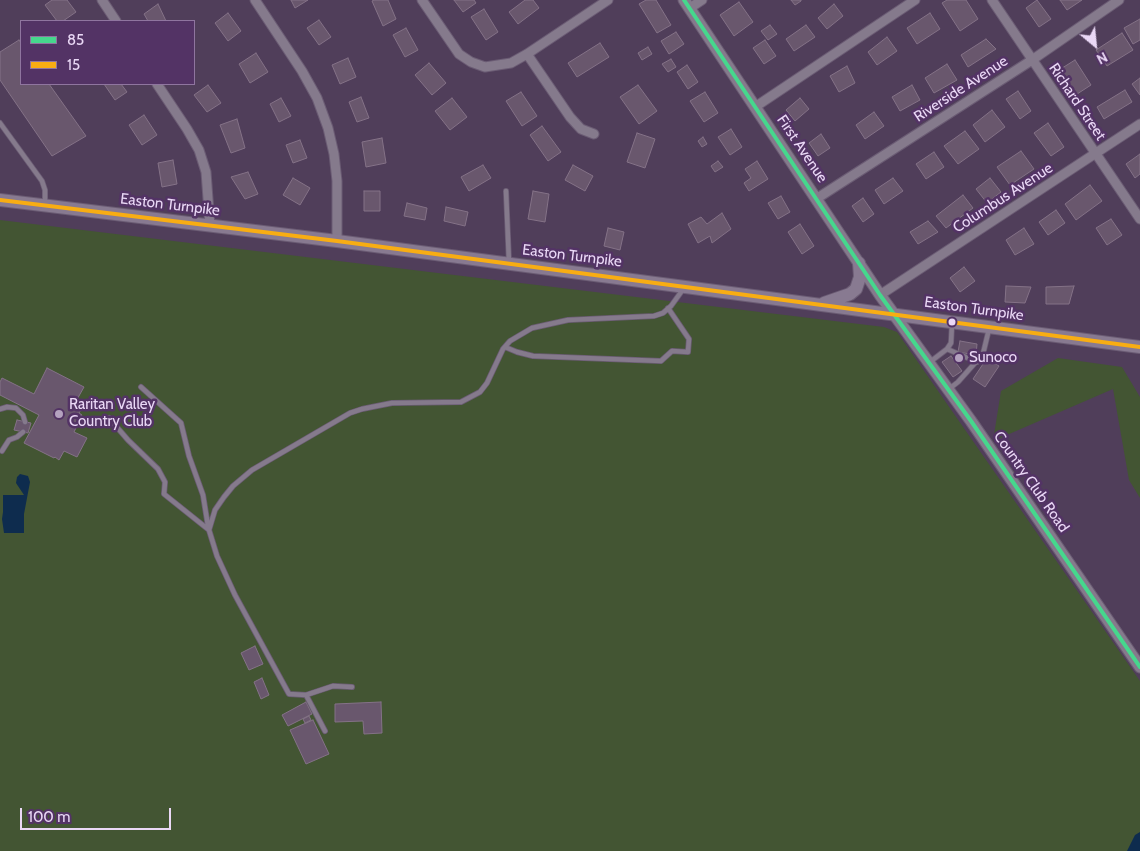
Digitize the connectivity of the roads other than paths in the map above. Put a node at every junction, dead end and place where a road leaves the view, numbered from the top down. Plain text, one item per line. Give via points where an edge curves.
1 (102, 0) edge
2 (255, 0) edge
3 (422, 0) edge
4 (608, 0) edge
5 (702, 0) edge
6 (915, 0) edge
7 (992, 0) edge
8 (1120, 0) edge
9 (687, 4) edge
10 (115, 20) edge
11 (527, 54) junction
12 (1032, 60) junction
13 (158, 85) edge
14 (755, 107) junction
15 (0, 123) edge
16 (1140, 124) edge
17 (594, 134) dead end
18 (1096, 153) junction
19 (506, 191) dead end
20 (816, 199) junction
21 (0, 200) edge
22 (45, 205) junction
23 (1140, 220) edge
24 (210, 226) junction
25 (338, 242) junction
26 (859, 263) junction
27 (509, 264) junction
28 (685, 287) junction
29 (880, 295) junction
30 (819, 305) junction
31 (668, 308) junction
32 (895, 315) junction
33 (952, 323) junction
34 (989, 328) junction
35 (505, 346) junction
36 (1140, 347) edge
37 (947, 349) junction
38 (929, 362) junction
39 (977, 362) junction
40 (141, 387) dead end
41 (948, 390) junction
42 (0, 409) edge
43 (109, 418) dead end
44 (25, 422) dead end
45 (22, 432) dead end
46 (0, 451) edge
47 (209, 530) junction
48 (1140, 668) edge
49 (352, 688) dead end
50 (306, 695) junction
51 (326, 731) dead end

1 - 10 street
2 - 25 street via 317,98 328,128 337,181
3 - 11 street via 459,54 471,62 485,67 498,66
4 - 11 street
5 - 9 street
6 - 14 street
7 - 12 street, Richard Street
8 - 12 street, Riverside Avenue
9 - 14 street, First Avenue
11 - 17 street via 570,117 581,129
12 - 18 street, Richard Street
12 - 20 street, Riverside Avenue
13 - 24 street via 199,150 206,172
14 - 20 street, First Avenue
15 - 22 lane via 42,181
16 - 18 street, Columbus Avenue
18 - 23 street, Richard Street
18 - 29 street, Columbus Avenue
19 - 27 lane
20 - 26 street, First Avenue
21 - 22 main road, Easton Turnpike
22 - 24 main road, Easton Turnpike
24 - 25 main road, Easton Turnpike
25 - 27 main road, Easton Turnpike
26 - 29 street, First Avenue
26 - 30 main road via 860,277 856,288 850,294
27 - 28 main road, Easton Turnpike
28 - 30 main road, Easton Turnpike
28 - 31 lane
29 - 32 street, First Avenue
30 - 32 main road, Easton Turnpike
31 - 35 lane via 654,316 548,324 532,328
31 - 35 lane via 689,339 688,352 672,351 661,361 533,356
32 - 33 main road, Easton Turnpike
32 - 38 street, Country Club Road
33 - 34 main road, Easton Turnpike
33 - 37 lane
34 - 36 main road, Easton Turnpike
34 - 39 lane
35 - 47 lane via 480,392 461,402 392,402 362,409 252,470 224,497 215,510
37 - 38 lane
37 - 39 lane
38 - 41 street, Country Club Road
39 - 41 lane
40 - 47 lane via 181,423 204,495
41 - 48 street, Country Club Road
42 - 44 lane via 7,406 16,408
43 - 47 lane via 158,469 165,482 164,494
45 - 46 lane
47 - 50 lane via 216,556 235,595 289,694
49 - 50 lane via 333,686
50 - 51 lane

